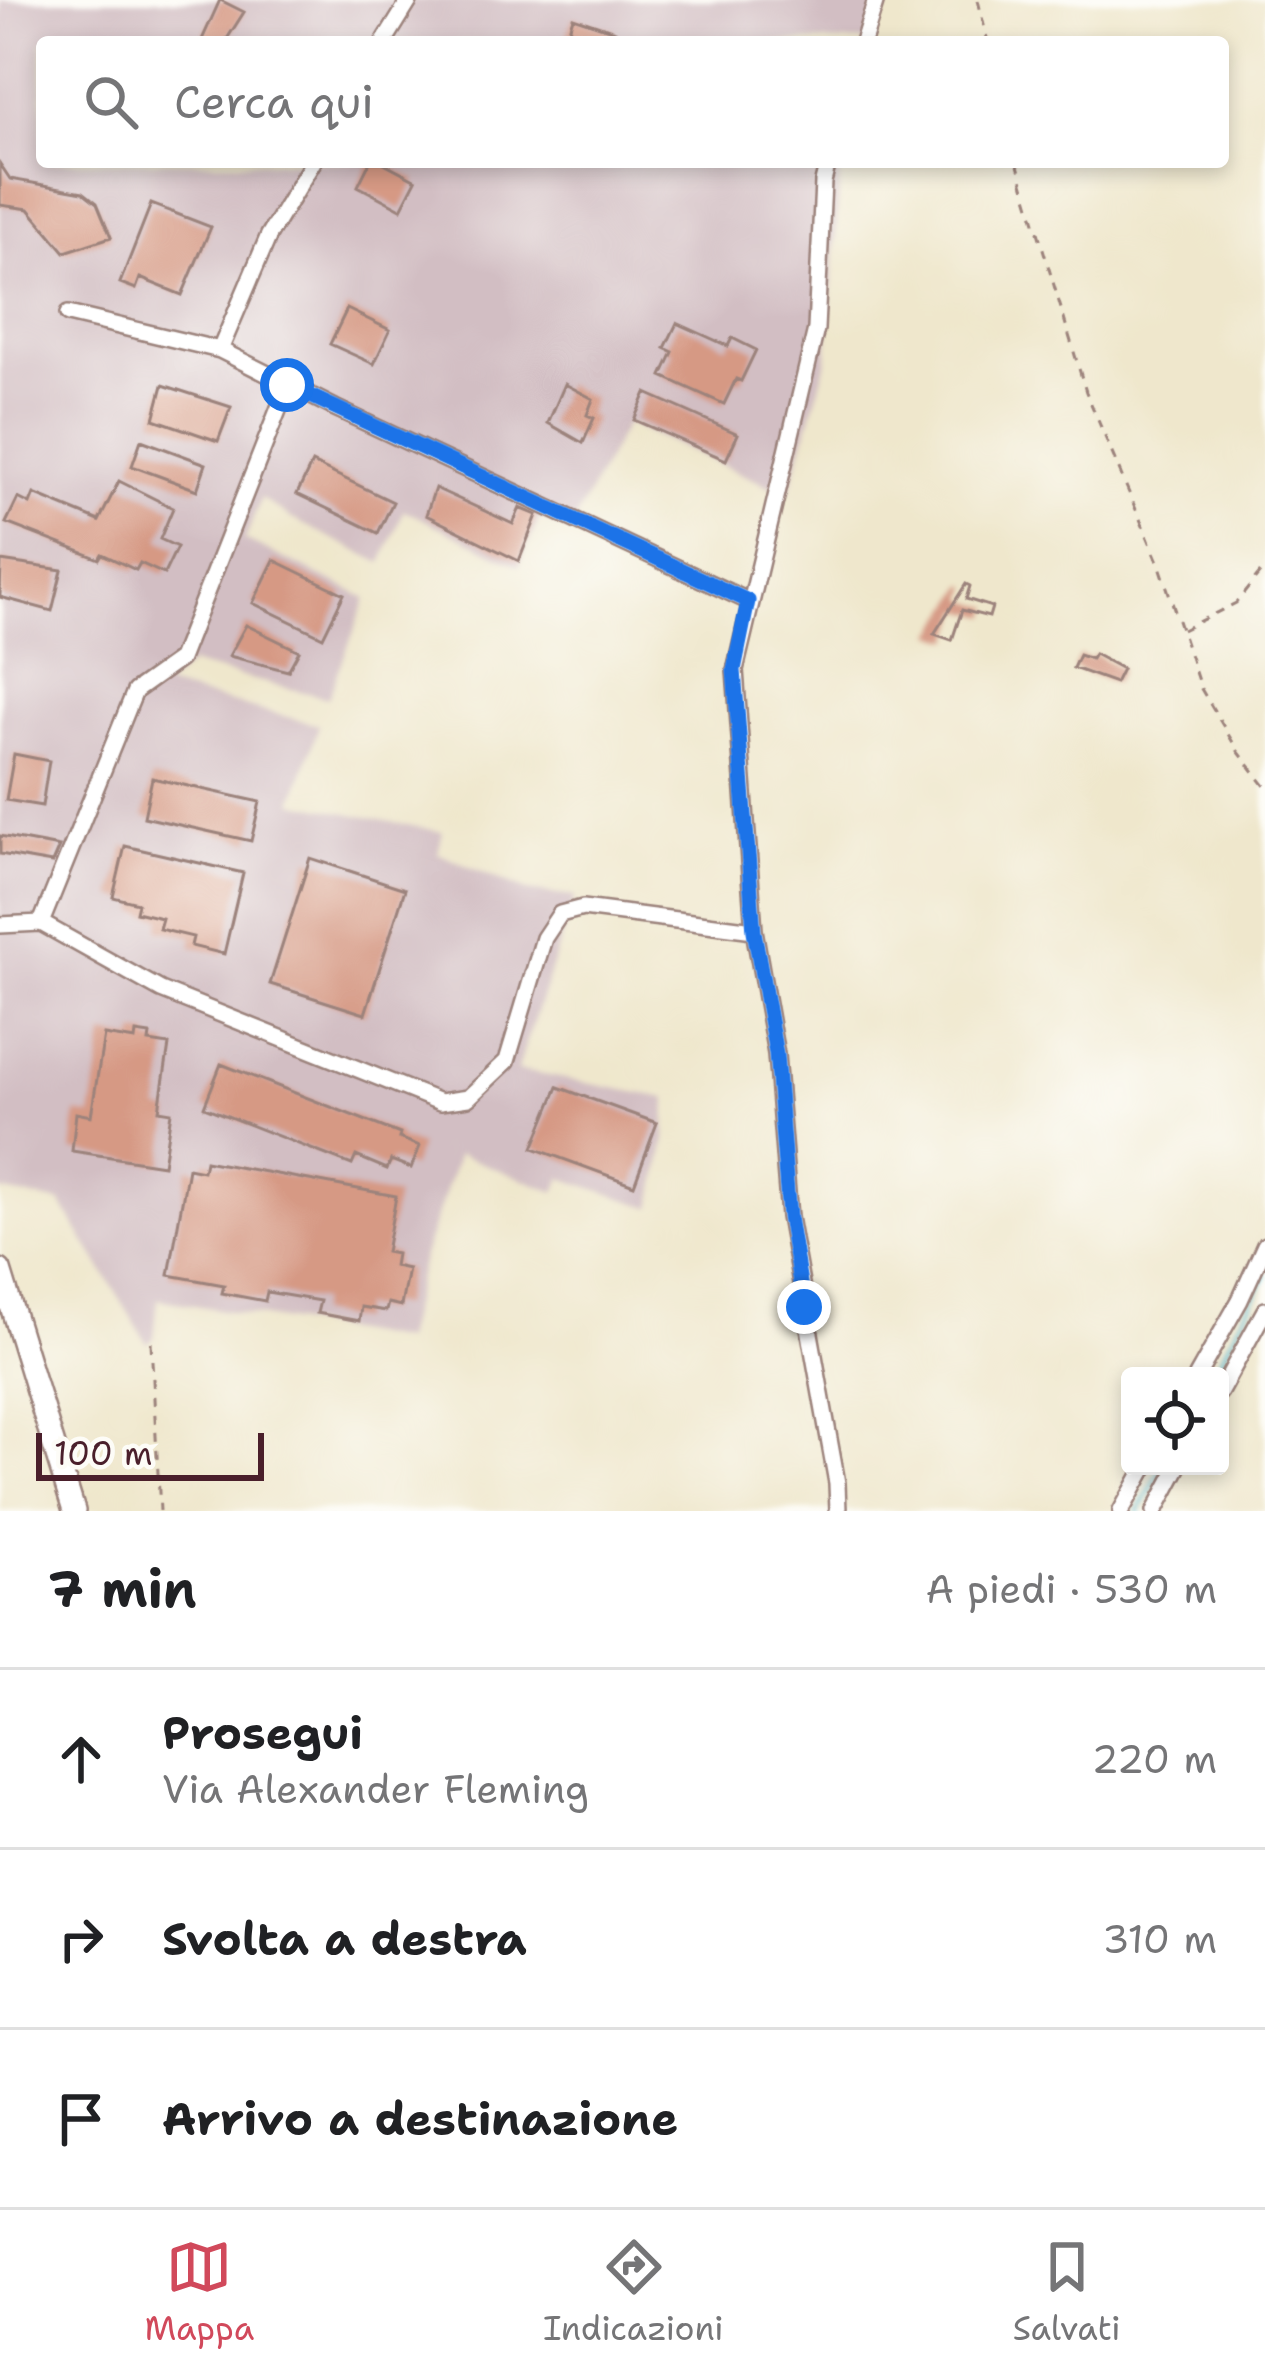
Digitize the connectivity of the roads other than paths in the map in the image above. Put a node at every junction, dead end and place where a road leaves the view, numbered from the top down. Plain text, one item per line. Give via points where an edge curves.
1 (410, 0) edge
2 (876, 0) edge
3 (389, 36) edge
4 (865, 36) edge
5 (309, 168) edge
6 (826, 168) edge
7 (68, 314) dead end
8 (220, 350) junction
9 (287, 385) junction
10 (748, 601) junction
11 (41, 922) junction
12 (0, 925) edge
13 (754, 931) junction
14 (1265, 1245) edge
15 (0, 1270) edge
16 (1265, 1310) edge
17 (1202, 1367) edge
18 (1229, 1376) edge
19 (1141, 1475) edge
20 (1174, 1475) edge
21 (74, 1511) edge
22 (838, 1511) edge
23 (1121, 1511) edge
24 (1155, 1511) edge

1 - 3 street
2 - 4 street
5 - 8 street via 269,235
6 - 10 street via 817,329
7 - 8 street
8 - 9 street
9 - 10 street
9 - 11 street via 180,659 135,691
10 - 13 street via 734,670
11 - 12 street
11 - 13 street via 160,990 440,1102 468,1098 507,1061 544,938 560,914 583,908
13 - 22 street via 776,1054 789,1217
14 - 17 street
15 - 21 main road
16 - 18 street
19 - 23 street
20 - 24 street

